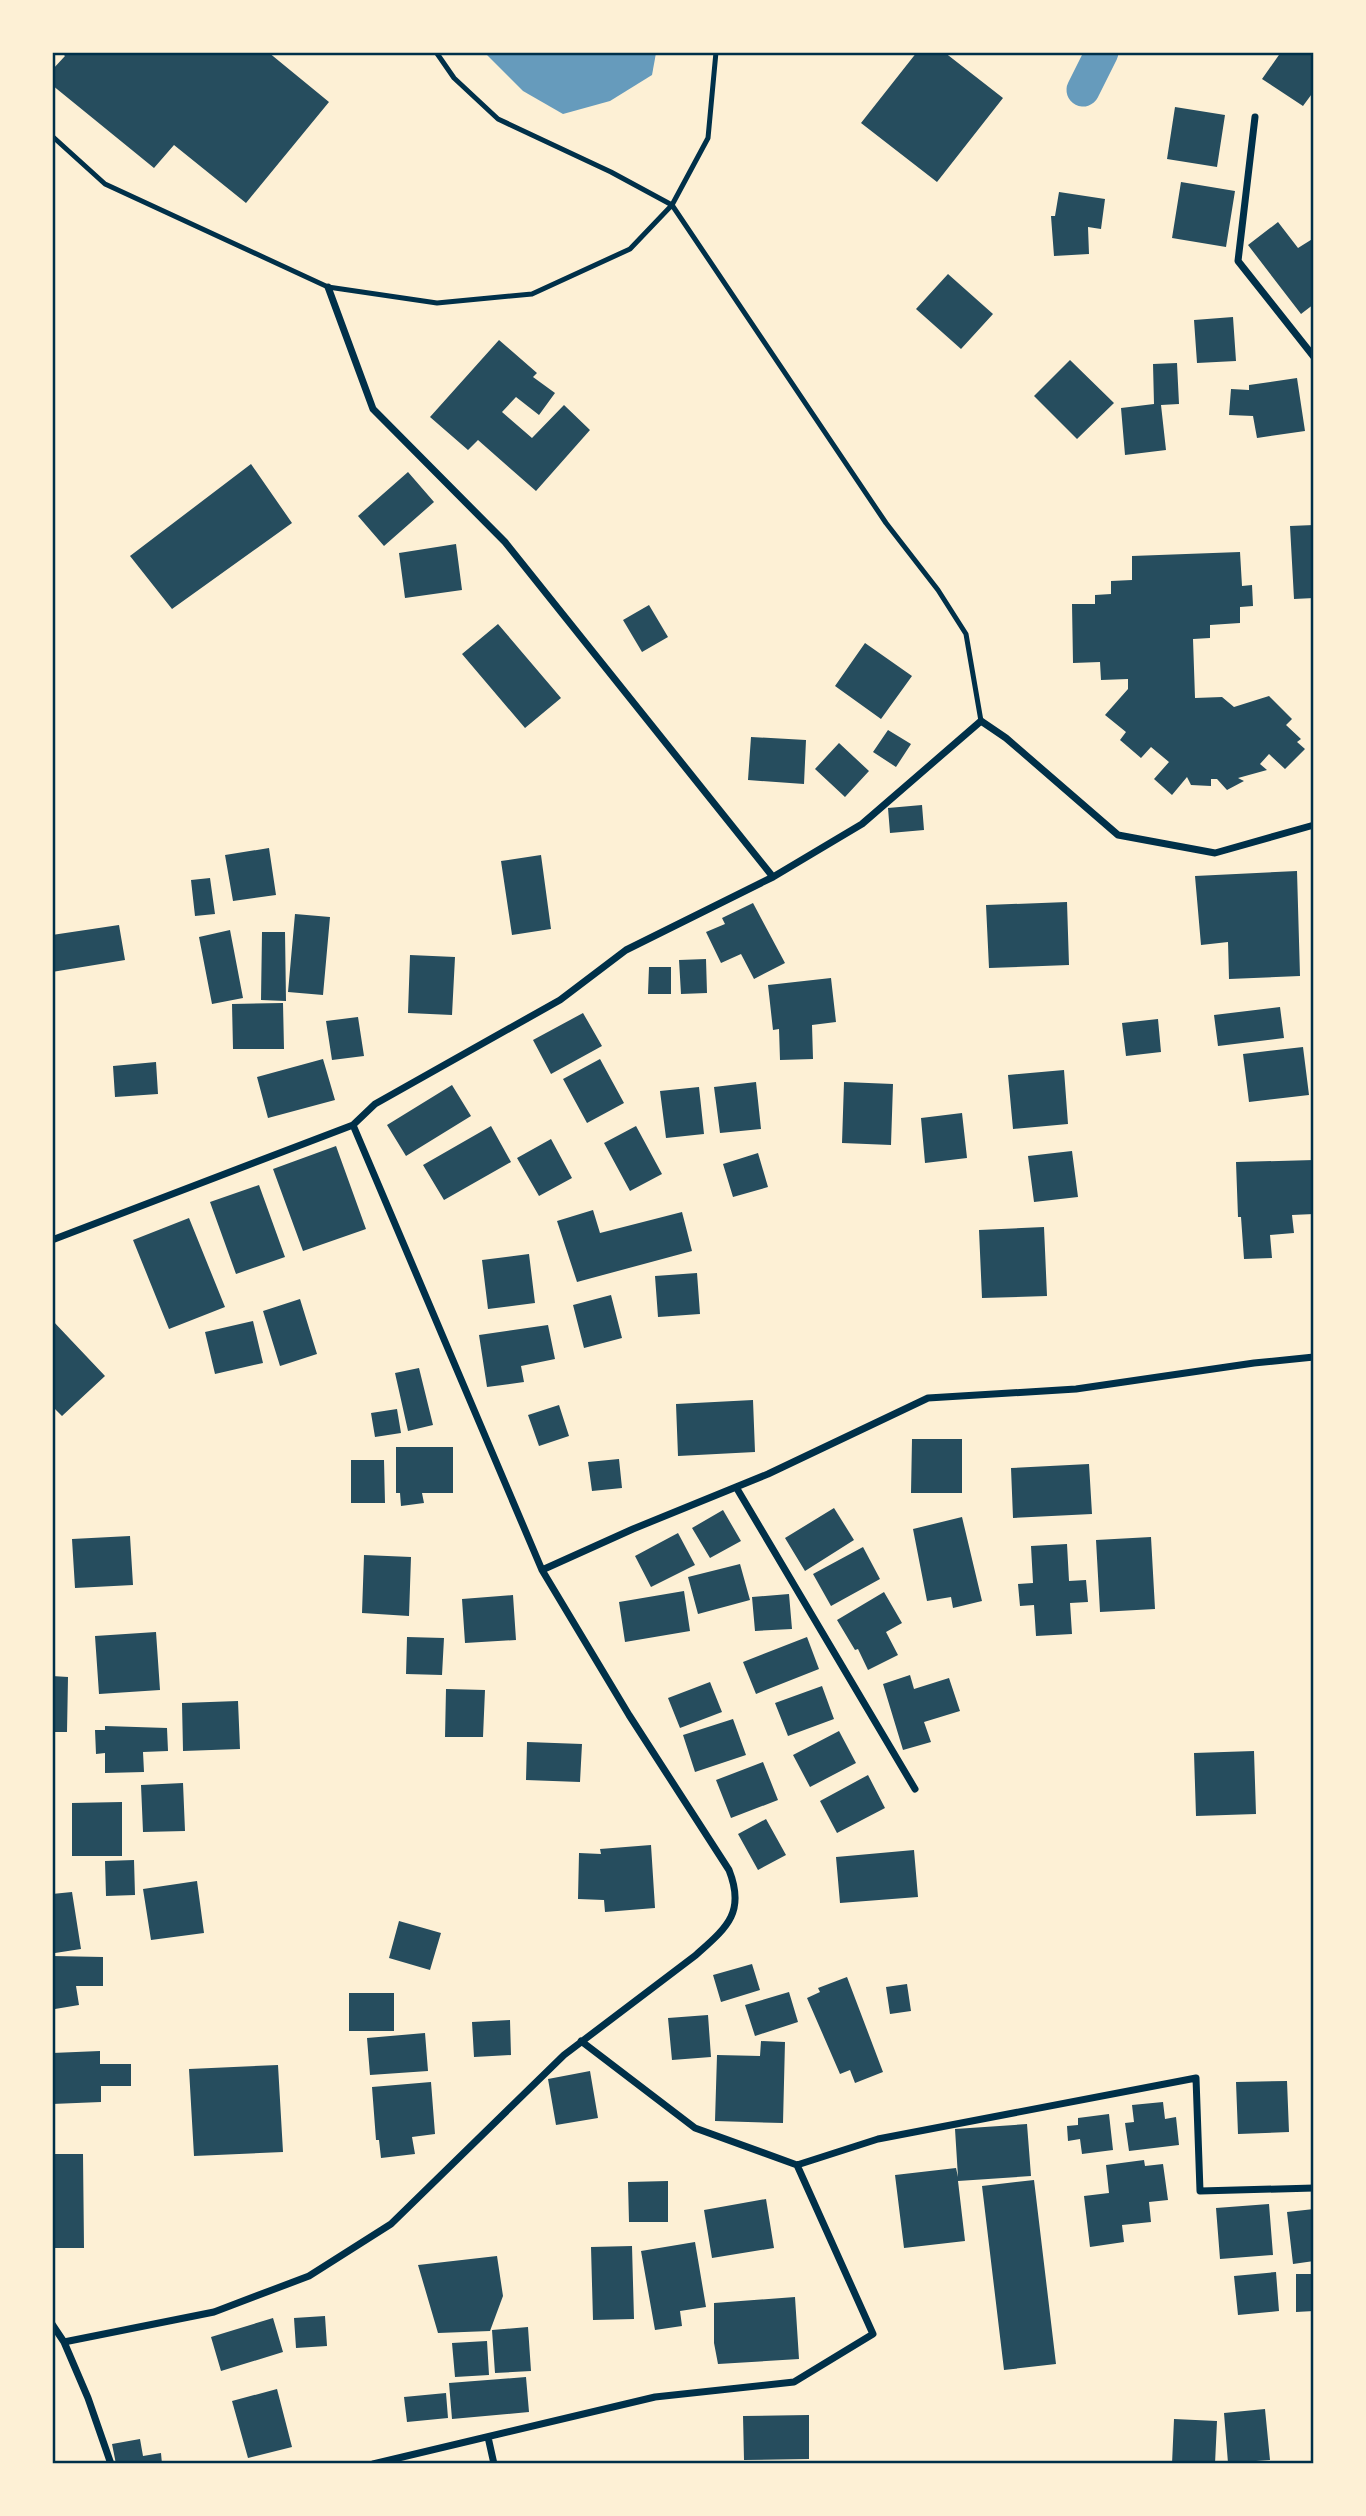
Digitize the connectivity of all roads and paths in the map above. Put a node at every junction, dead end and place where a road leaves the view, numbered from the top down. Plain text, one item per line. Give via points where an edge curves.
1 (436, 52) edge
2 (716, 52) edge
3 (1255, 117) dead end
4 (52, 136) edge
5 (672, 205) junction
6 (328, 288) junction
7 (1314, 357) edge
8 (981, 721) junction
9 (1314, 825) edge
10 (773, 877) junction
11 (353, 1125) junction
12 (52, 1240) edge
13 (1314, 1357) edge
14 (736, 1487) junction
15 (542, 1570) junction
16 (915, 1788) dead end
17 (581, 2041) junction
18 (797, 2165) junction
19 (1314, 2188) edge
20 (52, 2324) edge
21 (64, 2342) junction
22 (488, 2437) junction
23 (111, 2463) edge
24 (373, 2463) edge
25 (494, 2463) edge

1 - 5 lane via 454,78 498,118
2 - 5 lane via 708,138
3 - 7 street via 1237,261
4 - 6 lane via 105,184
5 - 6 lane via 630,248 533,294 437,303
5 - 8 lane via 878,512 966,634
6 - 10 street via 373,409 505,542
8 - 9 street via 1118,835 1214,853
8 - 10 street via 862,824
10 - 11 street via 626,950 560,1000 375,1104
11 - 12 street
11 - 15 street
13 - 14 street via 1076,1389 928,1398
14 - 15 street
14 - 16 street
15 - 17 street via 736,1888 734,1914 716,1938
17 - 18 street via 695,2127
17 - 21 street via 391,2224 309,2276 214,2312
18 - 19 street via 878,2139 1196,2078 1200,2190
18 - 22 street via 873,2334 794,2382 655,2397
20 - 21 street
21 - 23 street
22 - 24 street
22 - 25 street

